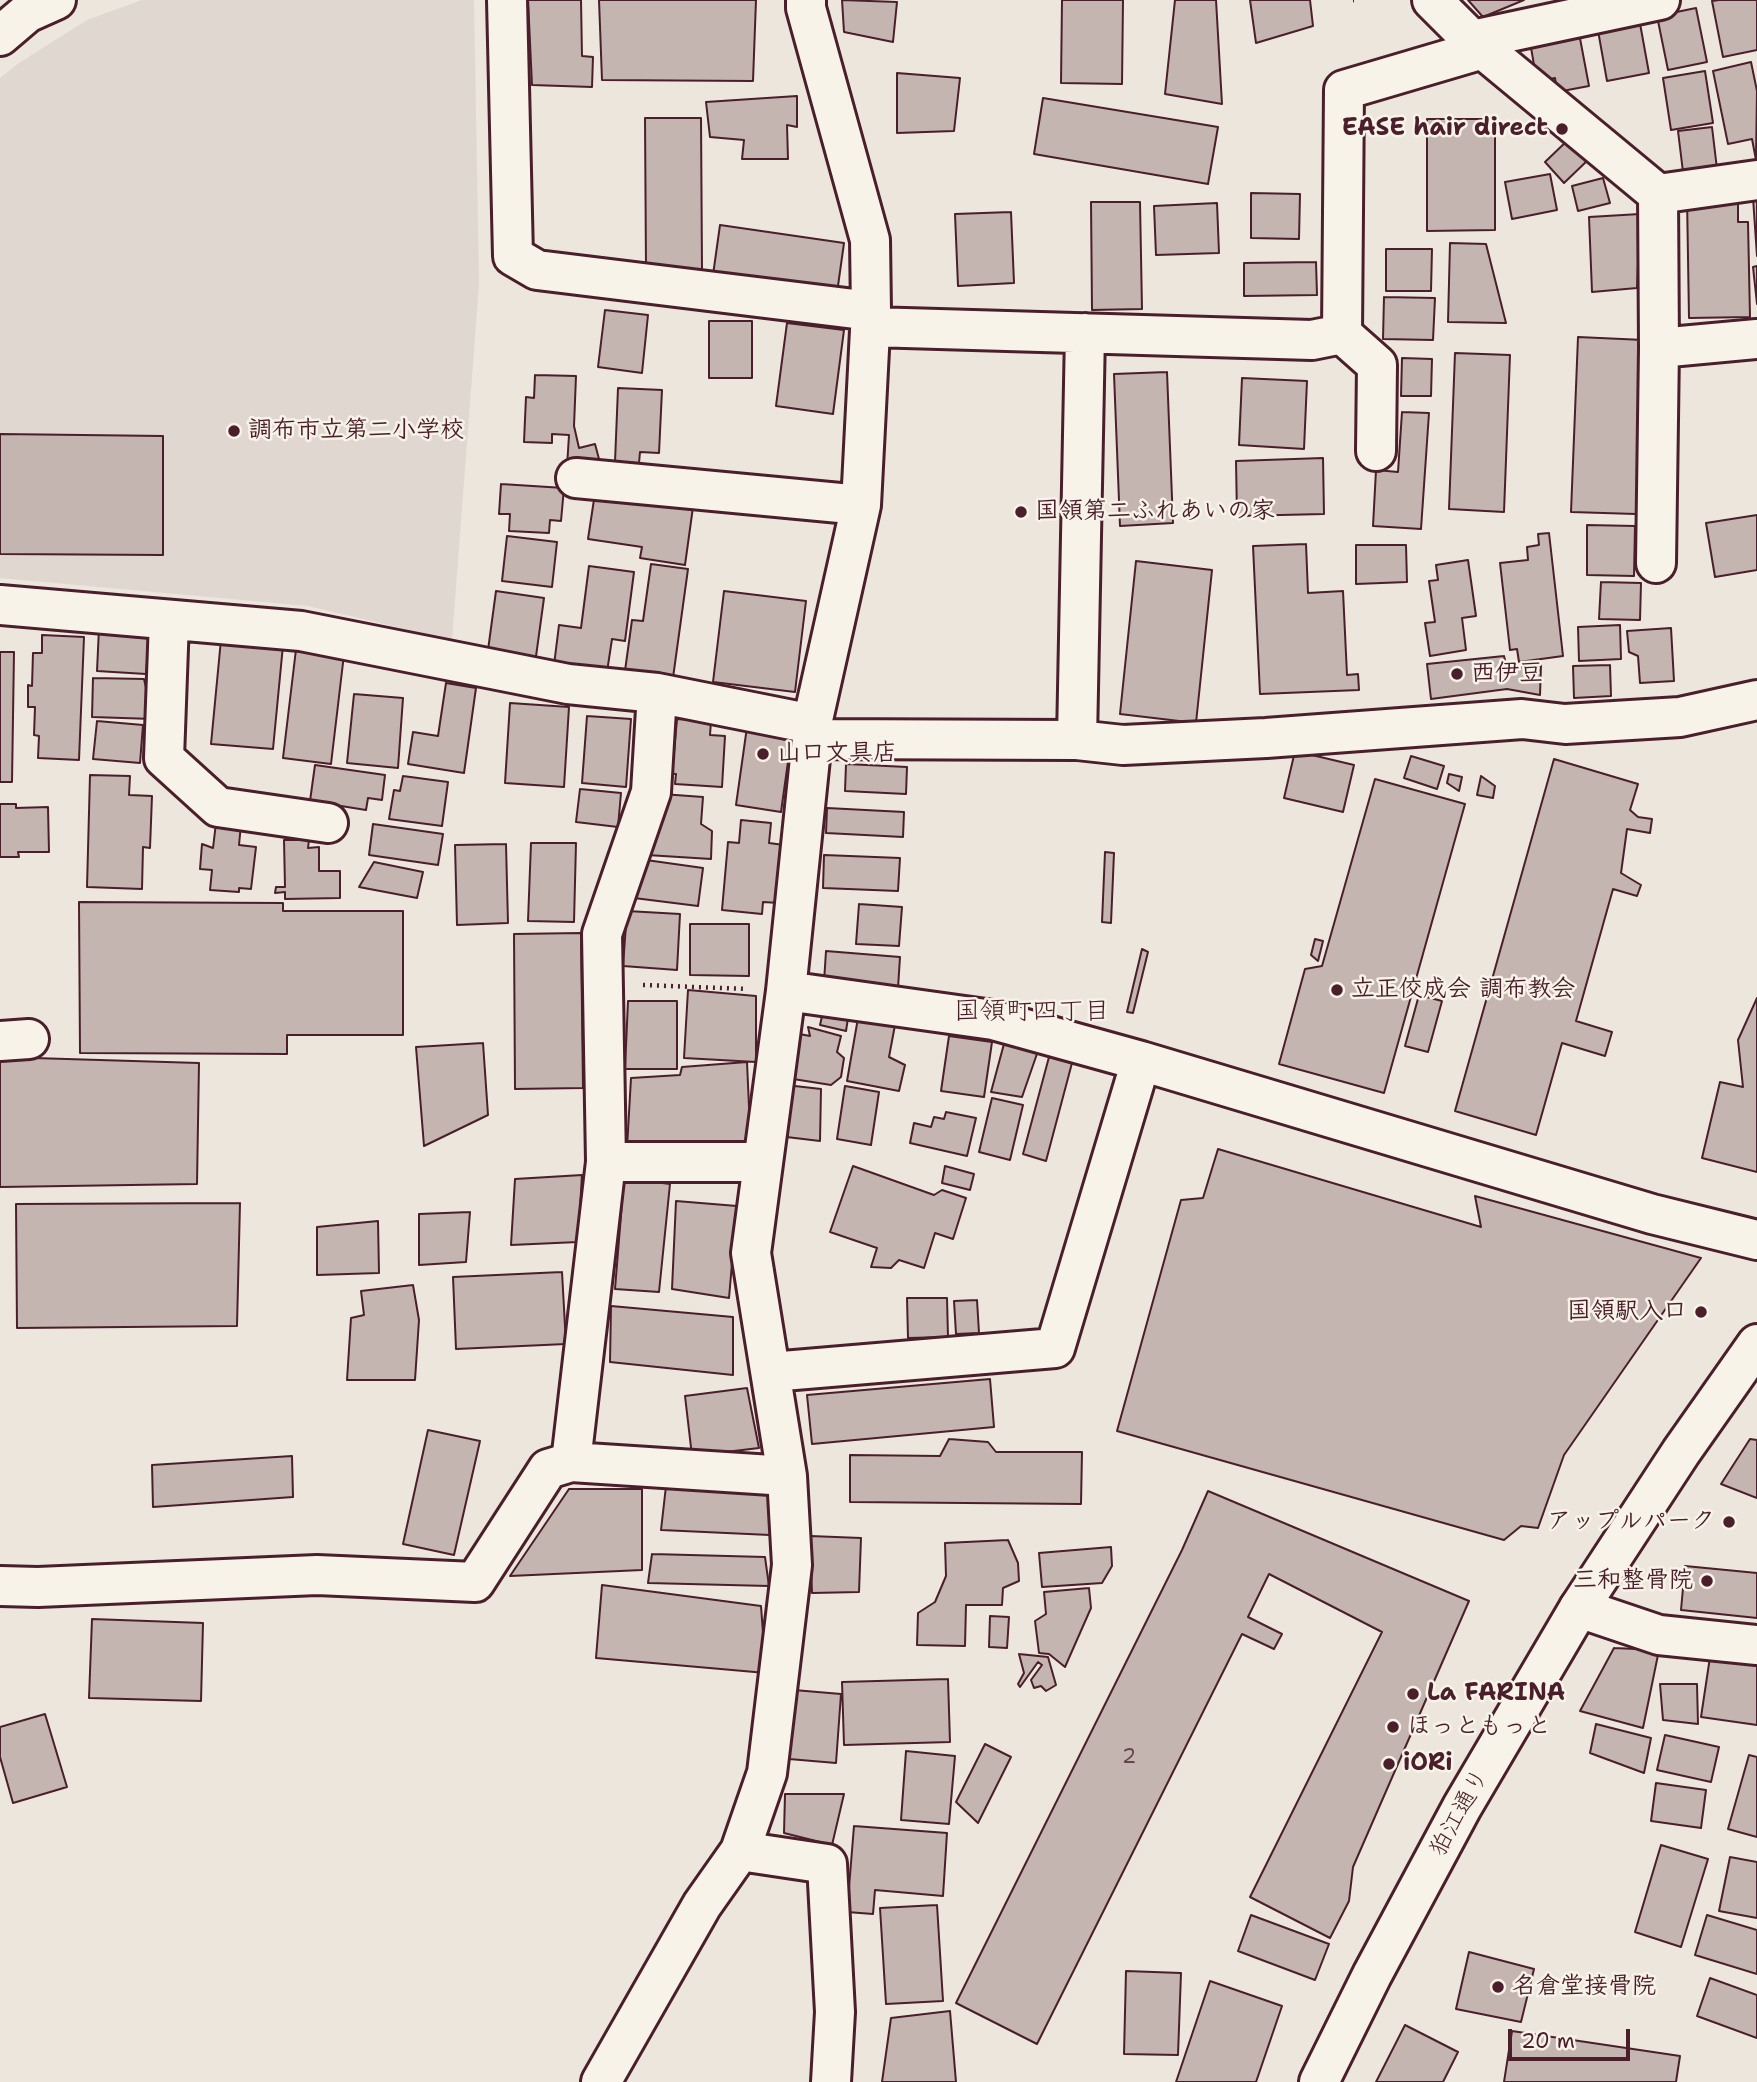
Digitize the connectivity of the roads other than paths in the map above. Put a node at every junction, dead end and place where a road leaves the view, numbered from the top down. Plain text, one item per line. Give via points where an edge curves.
1 (56, 0) edge
2 (507, 0) edge
3 (806, 0) edge
4 (1432, 0) edge
5 (1660, 0) edge
6 (0, 36) edge
7 (1478, 45) junction
8 (1757, 180) edge
9 (1658, 194) junction
10 (871, 319) junction
11 (1084, 333) junction
12 (1342, 334) junction
13 (1757, 339) edge
14 (1659, 348) junction
15 (1376, 451) dead end
16 (576, 478) dead end
17 (861, 505) junction
18 (1656, 563) dead end
19 (0, 605) edge
20 (169, 621) junction
21 (657, 693) junction
22 (1757, 700) edge
23 (812, 732) junction
24 (1077, 740) junction
25 (328, 823) dead end
26 (786, 991) junction
27 (1141, 1061) junction
28 (606, 1162) junction
29 (763, 1162) junction
30 (1757, 1240) edge
31 (1757, 1344) edge
32 (771, 1373) junction
33 (571, 1462) junction
34 (788, 1476) junction
35 (0, 1586) edge
36 (1579, 1608) junction
37 (1757, 1645) edge
38 (740, 1850) junction
39 (601, 2082) edge
40 (831, 2082) edge
41 (1319, 2082) edge

1 - 6 street via 27,13
2 - 10 street via 513,256 537,270
3 - 10 street via 870,240
4 - 7 street
5 - 7 street
7 - 9 street
7 - 12 street via 1344,90
8 - 9 street
9 - 14 street
10 - 11 street
10 - 17 street
11 - 12 street via 1311,340
11 - 24 street
12 - 15 street via 1377,365
13 - 14 street
14 - 18 street
16 - 17 street
17 - 23 street
19 - 20 street
20 - 21 street via 301,631 568,684
20 - 25 street via 164,758 218,807
21 - 23 street
21 - 28 street via 651,792 602,934
22 - 24 street via 1680,717 1565,724 1522,719 1123,745
23 - 24 street
23 - 26 street
26 - 27 street via 993,1020
26 - 29 street
27 - 30 street via 1652,1214
27 - 32 street via 1055,1348
28 - 29 street
28 - 33 street
29 - 32 street via 751,1253
31 - 36 street, 狛江通り
32 - 34 street
33 - 34 street
33 - 35 street via 548,1469 475,1582 317,1575
34 - 38 street via 792,1565 768,1773
36 - 37 street via 1659,1635
36 - 41 street, 狛江通り via 1462,1807
38 - 39 street via 702,1905
38 - 40 street via 827,1864 835,2012

